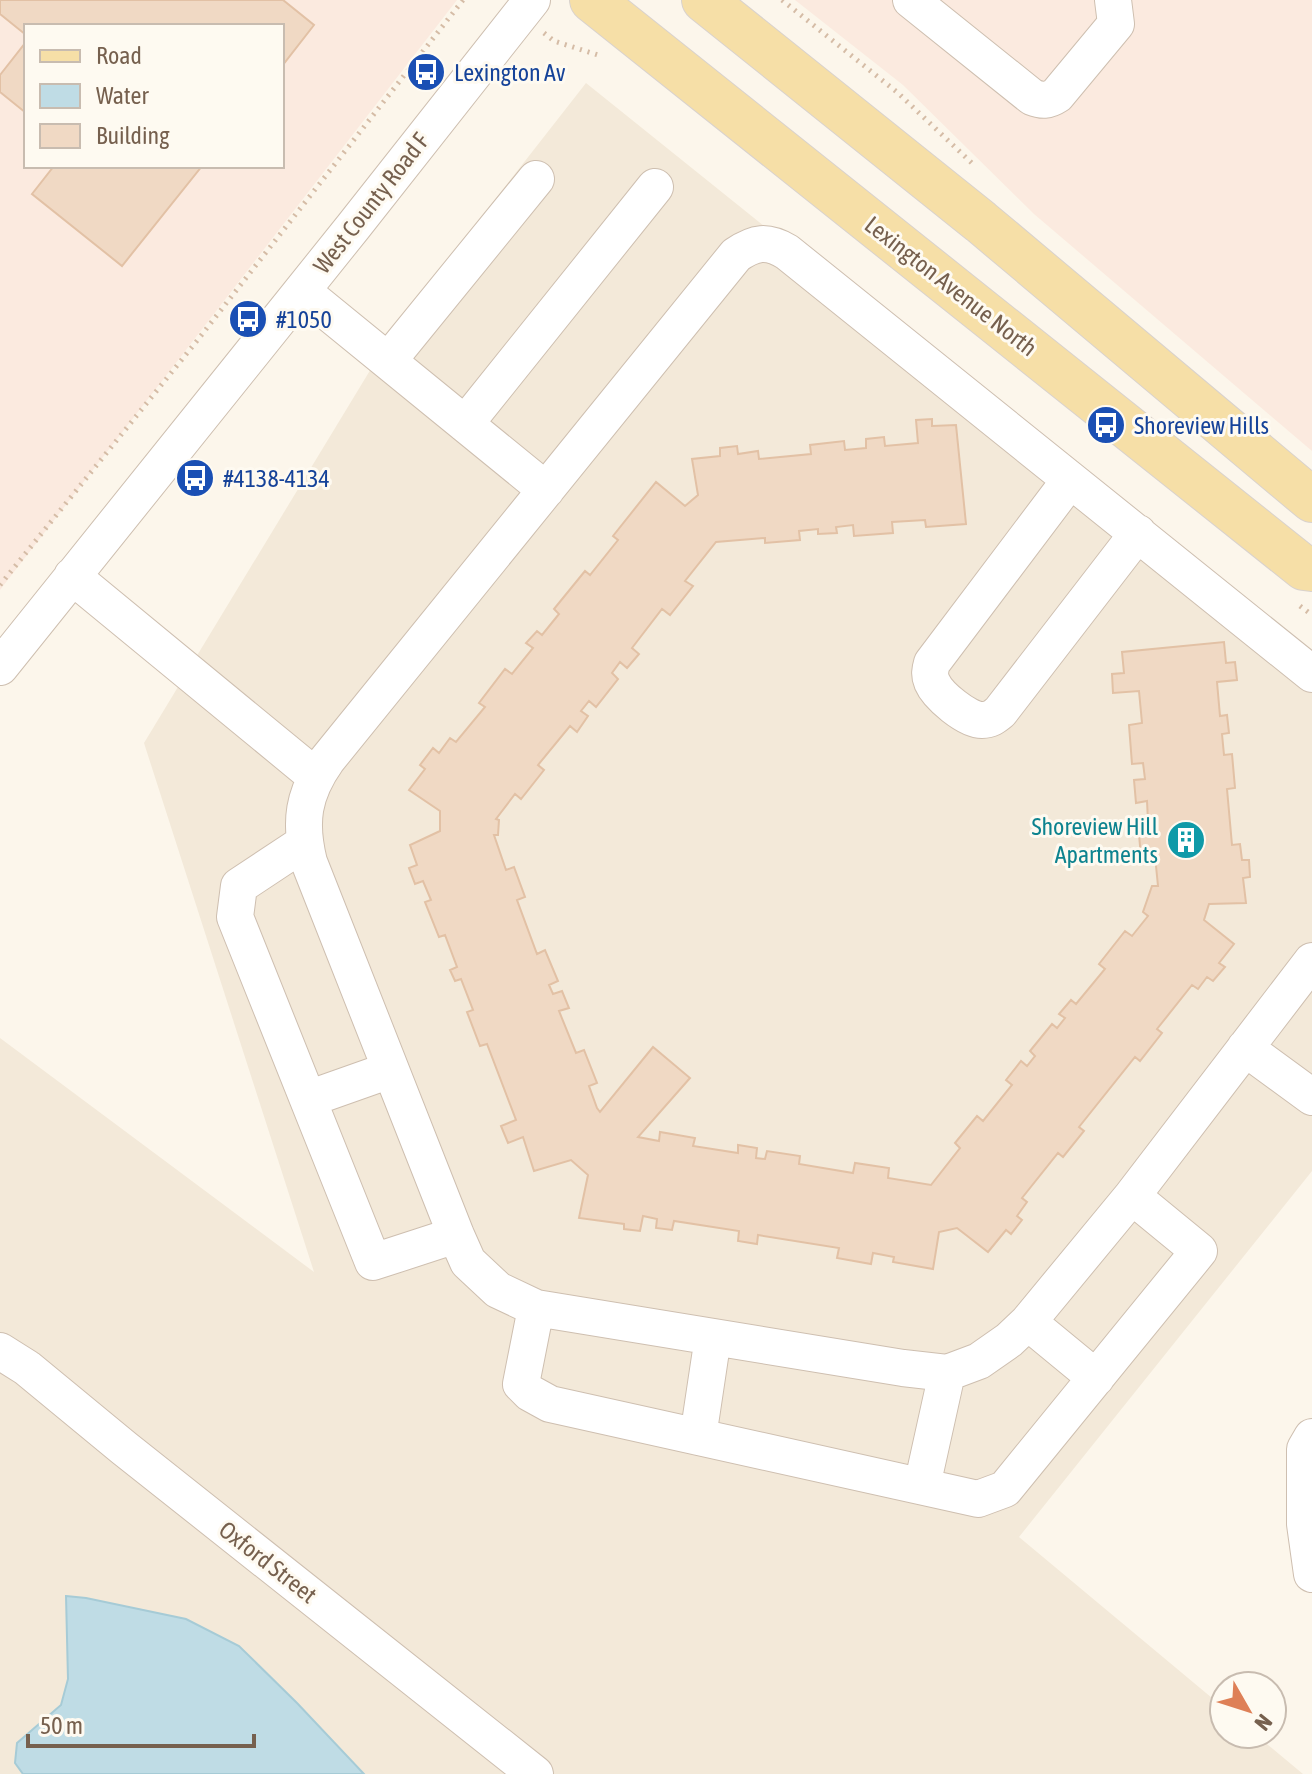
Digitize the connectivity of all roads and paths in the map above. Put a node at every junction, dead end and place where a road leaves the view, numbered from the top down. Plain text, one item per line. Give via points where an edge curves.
1 (463, 0) edge
2 (532, 0) edge
3 (592, 0) edge
4 (704, 0) edge
5 (911, 0) edge
6 (1113, 0) edge
7 (536, 179) dead end
8 (655, 187) dead end
9 (302, 291) junction
10 (388, 361) junction
11 (465, 424) junction
12 (1070, 480) junction
13 (546, 490) junction
14 (1312, 500) edge
15 (1138, 533) junction
16 (1312, 569) edge
17 (72, 576) junction
18 (0, 585) edge
19 (1306, 656) edge
20 (0, 667) edge
21 (315, 776) junction
22 (304, 843) junction
23 (1312, 961) edge
24 (1245, 1048) junction
25 (390, 1070) junction
26 (1312, 1097) edge
27 (308, 1099) junction
28 (1132, 1196) junction
29 (456, 1235) junction
30 (536, 1308) junction
31 (1028, 1322) junction
32 (713, 1337) junction
33 (0, 1351) edge
34 (947, 1373) junction
35 (1096, 1378) junction
36 (698, 1437) junction
37 (1312, 1437) edge
38 (922, 1486) junction
39 (1312, 1574) edge
40 (535, 1774) edge

1 - 18 path
2 - 9 street, West County Road F
3 - 16 main road, Lexington Avenue North via 1304,568
4 - 14 main road via 981,222
5 - 6 street via 1041,101 1057,95 1116,24
7 - 10 street
8 - 11 street
9 - 10 street
9 - 17 street, West County Road F
10 - 11 street
11 - 13 street
12 - 13 street via 787,252 759,244 736,255
12 - 15 street
12 - 15 street via 932,663 934,687 952,704 977,720 1000,712
13 - 21 street
15 - 19 street
17 - 20 street, West County Road F
17 - 21 street
21 - 22 street via 303,820
22 - 25 street
22 - 27 street via 239,886 235,917
23 - 24 street
24 - 26 street
24 - 28 street
25 - 27 street
25 - 29 street
27 - 29 street via 373,1262
28 - 31 street
28 - 35 street via 1199,1251
29 - 30 street via 468,1262 498,1290
30 - 32 street
30 - 36 street via 521,1384 530,1393 550,1404
31 - 34 street via 979,1361
31 - 35 street
32 - 34 street
32 - 36 street
33 - 40 street, Oxford Street
34 - 38 street
35 - 38 street via 1005,1489 978,1499
36 - 38 street
37 - 39 street via 1305,1449 1305,1524

